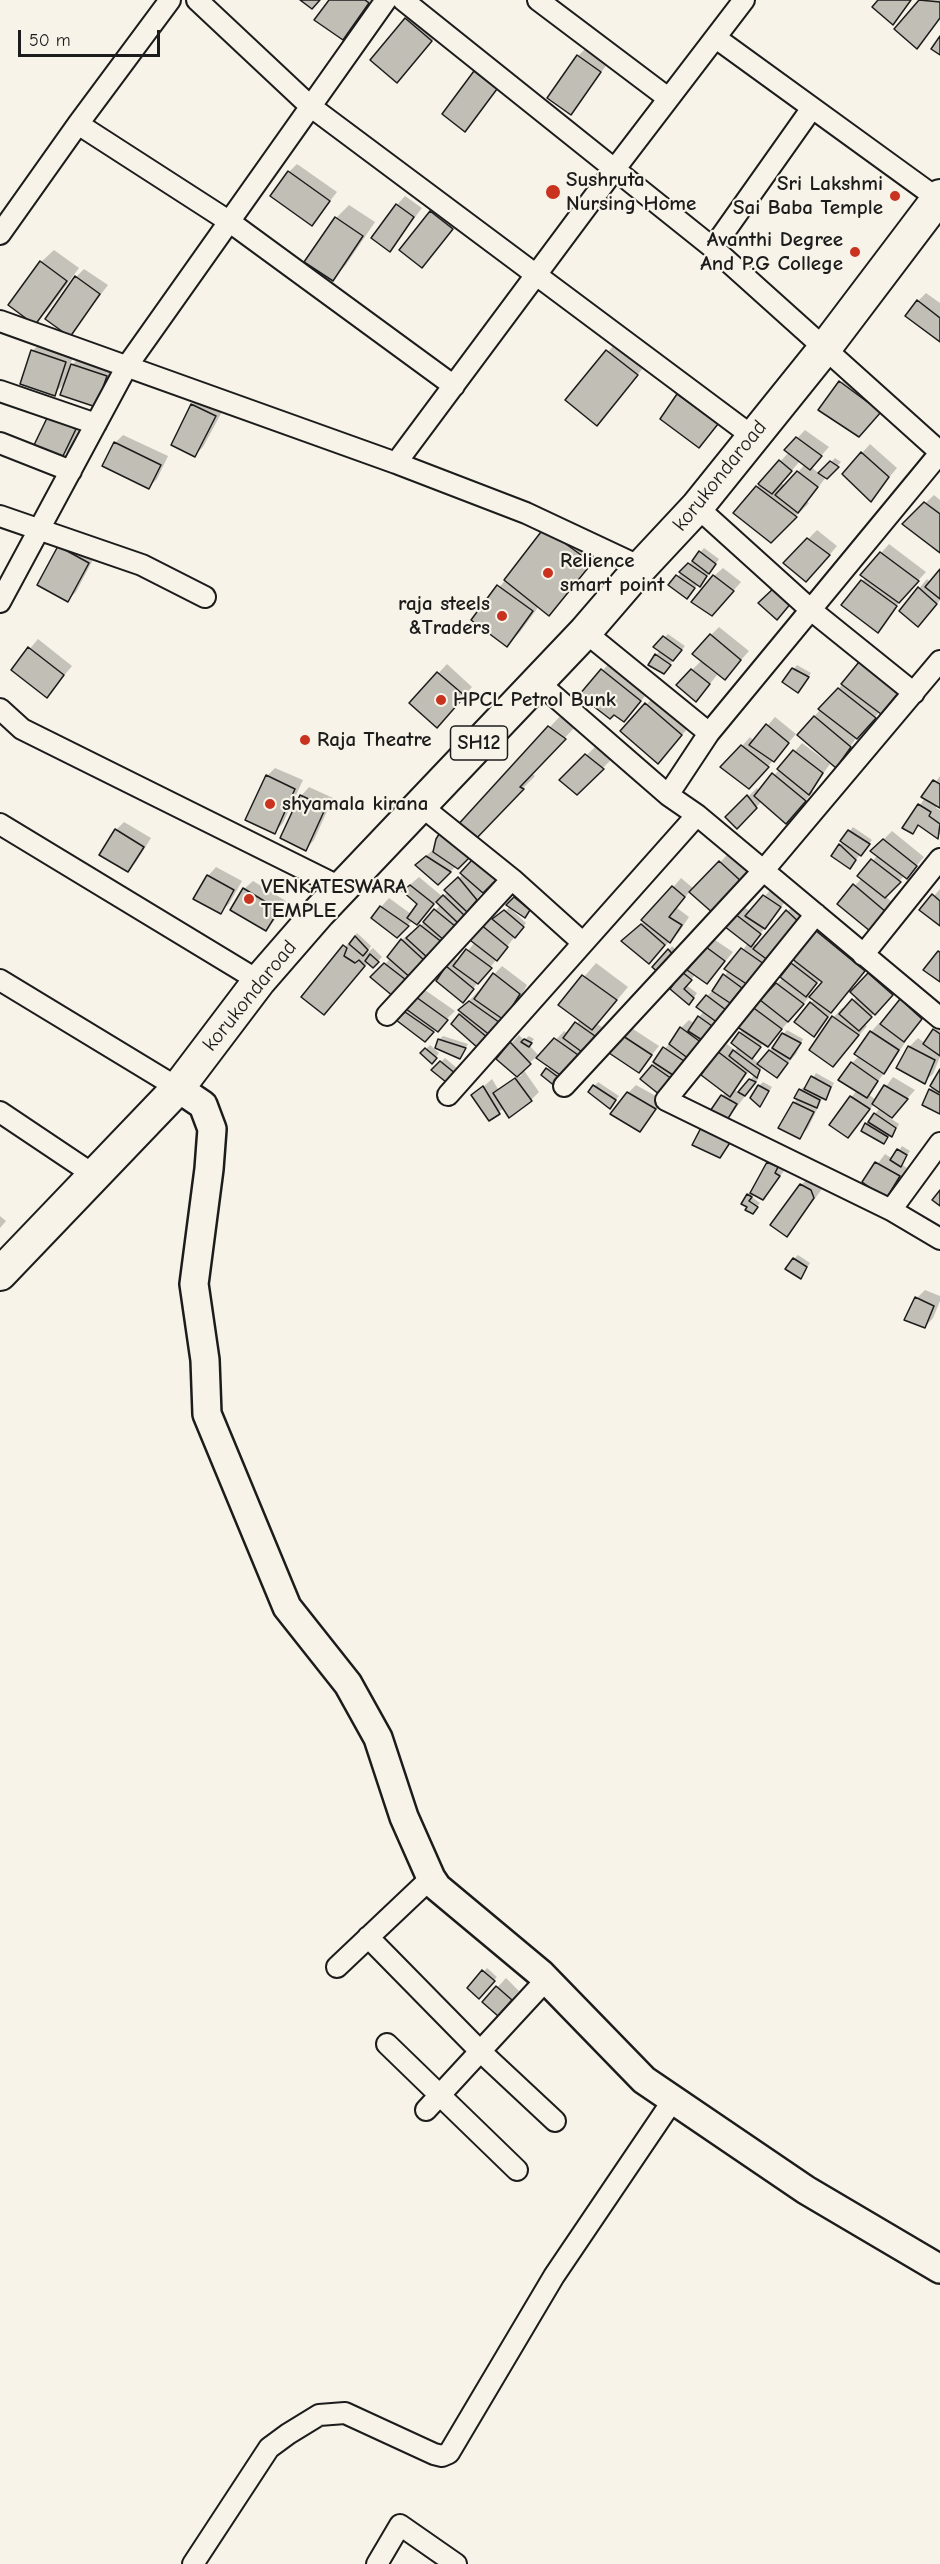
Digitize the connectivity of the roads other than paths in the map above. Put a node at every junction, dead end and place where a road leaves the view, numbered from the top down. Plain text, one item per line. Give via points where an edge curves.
1 (171, 0) edge
2 (197, 0) edge
3 (386, 0) edge
4 (403, 0) edge
5 (538, 0) edge
6 (744, 0) edge
7 (716, 38) junction
8 (668, 98) junction
9 (310, 106) junction
10 (812, 108) junction
11 (78, 124) junction
12 (614, 170) junction
13 (939, 197) edge
14 (230, 222) junction
15 (0, 234) edge
16 (713, 248) junction
17 (538, 275) junction
18 (0, 321) edge
19 (825, 348) junction
20 (127, 366) junction
21 (454, 386) junction
22 (0, 392) edge
23 (96, 424) junction
24 (752, 436) junction
25 (0, 443) edge
26 (940, 452) edge
27 (396, 463) junction
28 (71, 471) junction
29 (697, 507) junction
30 (0, 516) edge
31 (38, 531) junction
32 (641, 567) junction
33 (205, 597) dead end
34 (0, 602) edge
35 (811, 610) junction
36 (585, 632) junction
37 (940, 660) edge
38 (538, 682) junction
39 (914, 693) junction
40 (0, 709) edge
41 (709, 733) junction
42 (668, 795) junction
43 (420, 805) junction
44 (697, 815) junction
45 (0, 824) edge
46 (940, 859) edge
47 (763, 871) junction
48 (512, 879) junction
49 (342, 888) junction
50 (816, 914) junction
51 (582, 942) junction
52 (863, 955) junction
53 (0, 980) edge
54 (259, 981) junction
55 (387, 1015) dead end
56 (940, 1018) edge
57 (564, 1086) dead end
58 (178, 1088) junction
59 (448, 1095) dead end
60 (0, 1112) edge
61 (940, 1143) edge
62 (94, 1175) junction
63 (891, 1210) junction
64 (940, 1239) edge
65 (0, 1274) edge
66 (430, 1878) junction
67 (368, 1937) junction
68 (337, 1967) dead end
69 (546, 1980) junction
70 (387, 2044) dead end
71 (480, 2051) junction
72 (440, 2094) junction
73 (673, 2100) junction
74 (426, 2110) dead end
75 (555, 2121) dead end
76 (517, 2170) dead end
77 (940, 2270) edge
78 (193, 2564) edge
79 (377, 2564) edge
80 (456, 2564) edge

1 - 11 street
2 - 9 street
3 - 9 street
4 - 12 street
5 - 8 street
6 - 7 street
7 - 8 street
7 - 10 street
8 - 12 street
9 - 14 street
9 - 17 street
10 - 13 street
10 - 16 street
11 - 14 street
11 - 15 street
12 - 16 street
12 - 17 street
13 - 19 main road, korukondaroad / SH12
14 - 20 street
14 - 21 street
16 - 19 street
17 - 21 street
17 - 24 street
18 - 20 street
19 - 24 main road, korukondaroad / SH12
19 - 26 street
20 - 23 street
20 - 27 street
21 - 27 street
22 - 23 street
23 - 28 street
24 - 29 main road, korukondaroad / SH12
25 - 28 street
26 - 35 street
27 - 32 street via 526,513
28 - 31 street
29 - 32 main road, korukondaroad / SH12
29 - 35 street
30 - 31 street
31 - 33 street via 142,565
31 - 34 street
32 - 36 main road, korukondaroad / SH12
35 - 39 street
35 - 41 street
36 - 38 main road, korukondaroad / SH12
36 - 41 street
37 - 39 street
38 - 42 street
38 - 43 main road, korukondaroad / SH12
39 - 47 street
40 - 49 street via 22,729
41 - 42 street
42 - 44 street
43 - 48 street
43 - 49 main road, korukondaroad / SH12
44 - 47 street
44 - 51 street
45 - 54 street
46 - 52 street
47 - 50 street
47 - 57 street
48 - 51 street
48 - 55 street
49 - 54 main road, korukondaroad / SH12
50 - 52 street
50 - 63 street via 666,1101
51 - 59 street
52 - 56 street
53 - 58 street
54 - 58 main road, korukondaroad / SH12
58 - 62 main road, korukondaroad / SH12
58 - 66 main road via 203,1105 212,1129 194,1284 205,1360 207,1414 287,1607 348,1684 378,1738 404,1817
60 - 62 street
61 - 63 street
62 - 65 main road, korukondaroad / SH12
63 - 64 street
66 - 67 street
66 - 69 main road
67 - 68 street
67 - 71 street
69 - 71 street
69 - 73 main road via 644,2080
70 - 72 street
71 - 72 street
71 - 75 street
72 - 74 street
72 - 76 street
73 - 77 main road via 806,2190
73 - 78 street via 554,2277 449,2453 434,2454 345,2413 319,2415 268,2448
79 - 80 street via 399,2525

